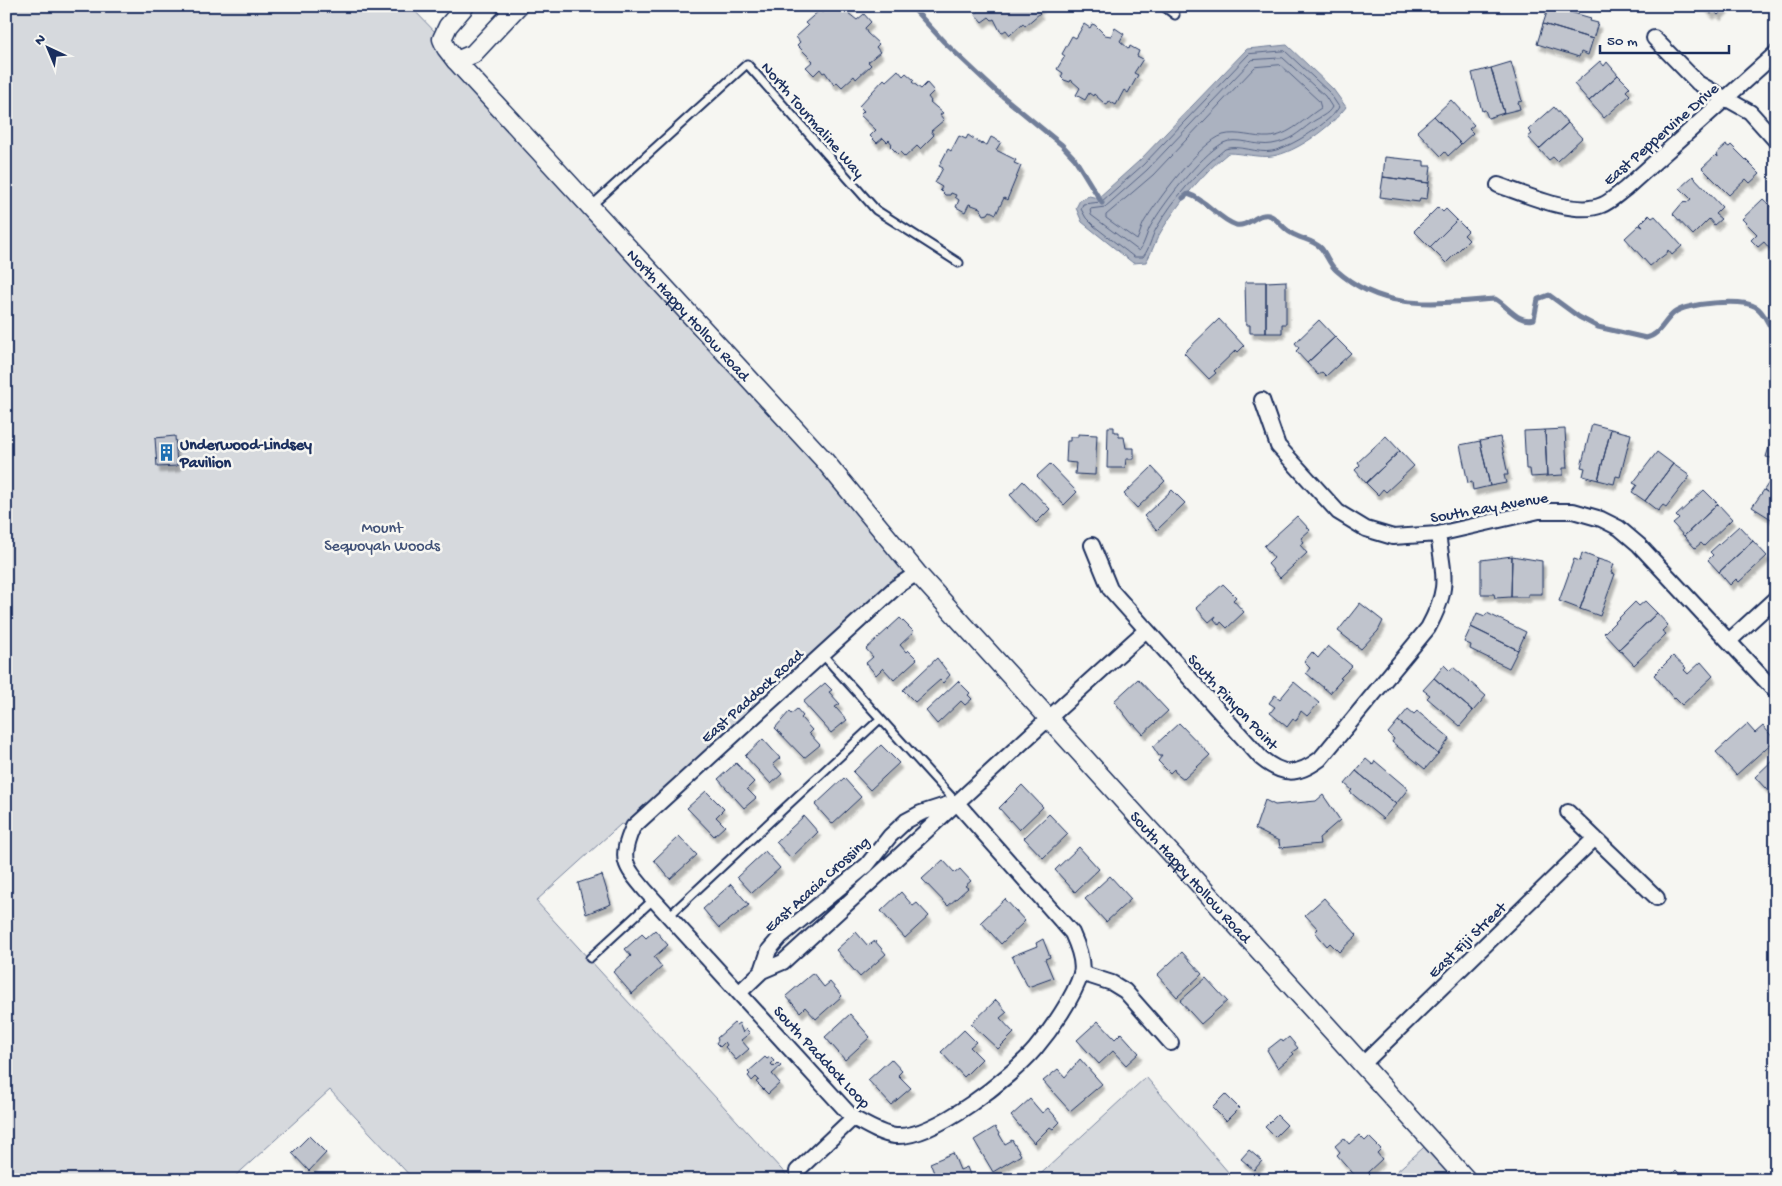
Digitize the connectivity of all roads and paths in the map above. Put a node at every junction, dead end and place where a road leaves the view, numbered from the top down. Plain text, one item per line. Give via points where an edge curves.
1 (464, 6) edge
2 (1163, 6) edge
3 (508, 9) edge
4 (1175, 15) dead end
5 (1654, 38) dead end
6 (1776, 53) edge
7 (456, 61) junction
8 (1724, 99) junction
9 (1776, 140) edge
10 (1498, 184) dead end
11 (590, 207) junction
12 (959, 263) dead end
13 (1262, 400) dead end
14 (1438, 534) junction
15 (1092, 545) dead end
16 (917, 573) junction
17 (1776, 598) edge
18 (1145, 631) junction
19 (1729, 641) junction
20 (822, 654) junction
21 (1776, 692) edge
22 (1048, 717) junction
23 (880, 719) junction
24 (956, 802) junction
25 (1568, 812) dead end
26 (1595, 838) junction
27 (626, 855) joint
28 (1657, 898) dead end
29 (654, 899) junction
30 (669, 916) junction
31 (590, 958) dead end
32 (762, 971) junction
33 (1082, 973) junction
34 (740, 992) junction
35 (1171, 1043) dead end
36 (1362, 1065) junction
37 (853, 1118) junction
38 (797, 1171) dead end
39 (1467, 1180) edge

1 - 7 street, North Happy Hollow Road via 442,39
2 - 4 lane
3 - 7 street via 473,54
5 - 8 street via 1698,83
6 - 8 street, East Peppervine Drive
7 - 11 street, North Happy Hollow Road
8 - 9 street via 1750,112
8 - 10 street, East Peppervine Drive via 1625,190 1602,205 1581,209
11 - 12 lane, North Tourmaline Way via 747,64 876,210
11 - 16 street, North Happy Hollow Road via 824,460
13 - 14 street, South Ray Avenue via 1278,446 1338,512 1366,529 1393,537
14 - 18 street, South Pinyon Point via 1445,585 1432,621 1320,759 1306,769 1290,772 1274,769 1261,758
14 - 19 street, South Ray Avenue via 1540,512 1573,511 1600,519 1619,528 1639,545
15 - 18 street, South Pinyon Point via 1110,589
16 - 20 street, East Paddock Road via 896,587
16 - 22 street, South Happy Hollow Road
17 - 19 street
18 - 22 street, East Acacia Crossing
19 - 21 street, South Ray Avenue
20 - 23 lane
20 - 27 street, East Paddock Road via 633,826
22 - 24 street, East Acacia Crossing
22 - 36 street, South Happy Hollow Road
23 - 24 lane
23 - 30 lane
24 - 32 street, East Acacia Crossing via 783,962
24 - 32 street, East Acacia Crossing via 906,821 867,865 781,936 770,950
24 - 33 street via 1072,933
25 - 26 street
26 - 28 street
26 - 36 street, East Fiji Street
27 - 29 street, South Paddock Loop via 626,867
29 - 30 street, South Paddock Loop
29 - 31 lane
30 - 34 street, South Paddock Loop
32 - 34 street, East Acacia Crossing
33 - 35 street via 1112,982 1125,991
33 - 37 street, South Paddock Loop via 1065,1007 1035,1049 986,1093 946,1120 921,1131 896,1136 875,1130
34 - 37 street, South Paddock Loop
36 - 39 street, South Happy Hollow Road
37 - 38 street

